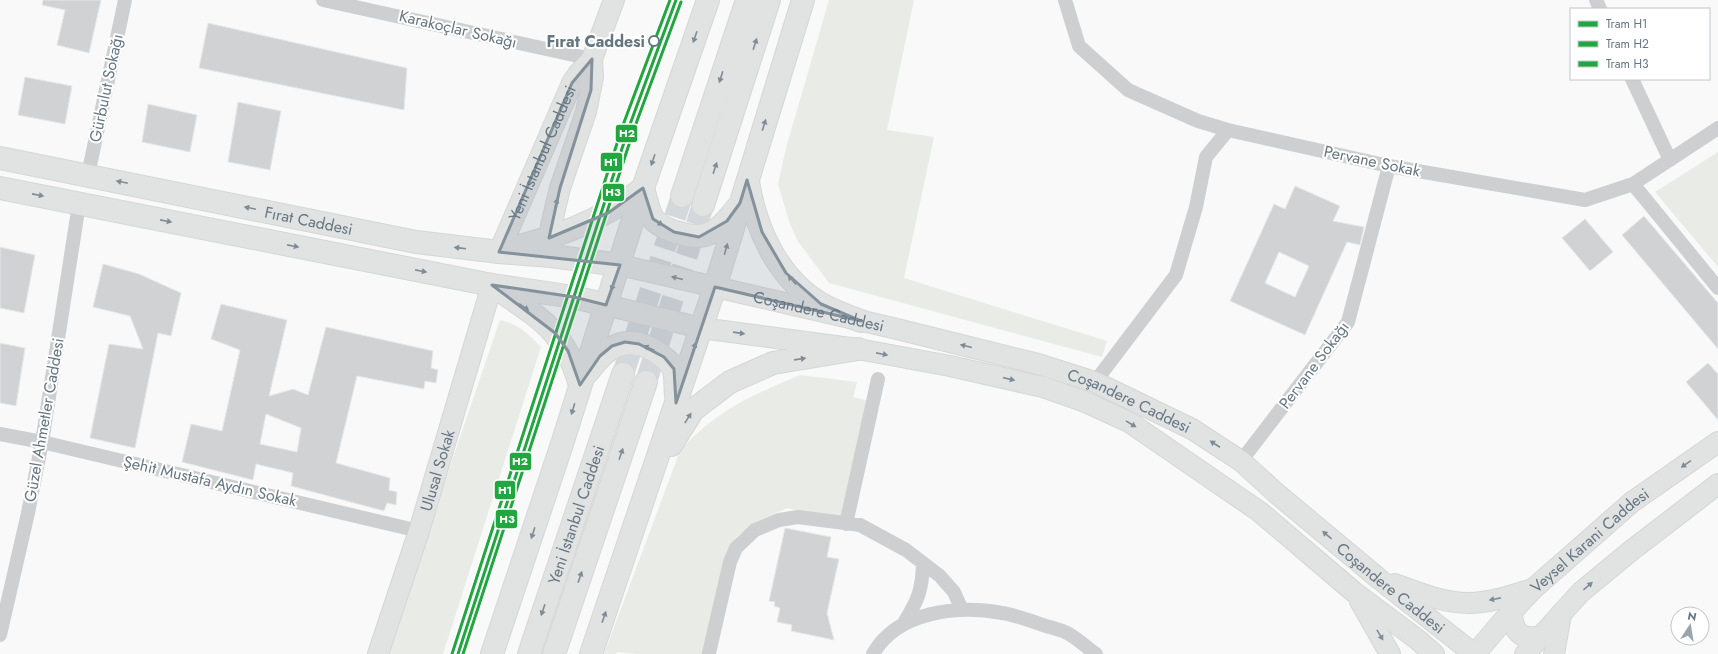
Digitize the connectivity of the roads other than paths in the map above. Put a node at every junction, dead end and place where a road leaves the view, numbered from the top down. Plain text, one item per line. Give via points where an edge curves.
1 (125, 0) edge
2 (323, 0) edge
3 (614, 0) edge
4 (708, 0) edge
5 (747, 0) edge
6 (769, 0) edge
7 (802, 0) edge
8 (1065, 0) edge
9 (379, 6) edge
10 (592, 59) junction
11 (1632, 80) edge
12 (1718, 128) edge
13 (1228, 130) junction
14 (0, 158) edge
15 (1670, 160) junction
16 (1388, 166) junction
17 (88, 175) junction
18 (747, 180) junction
19 (1633, 184) junction
20 (0, 188) edge
21 (644, 188) junction
22 (682, 196) tunnel mouth
23 (740, 203) junction
24 (79, 204) junction
25 (703, 205) tunnel mouth
26 (551, 247) junction
27 (499, 252) junction
28 (620, 265) junction
29 (492, 285) junction
30 (715, 287) junction
31 (1718, 288) edge
32 (606, 305) junction
33 (860, 321) junction
34 (701, 328) junction
35 (858, 349) junction
36 (623, 374) tunnel mouth
37 (878, 379) dead end
38 (581, 382) junction
39 (646, 382) tunnel mouth
40 (1095, 382) junction
41 (676, 403) junction
42 (0, 434) edge
43 (42, 442) junction
44 (1718, 442) edge
45 (1241, 461) junction
46 (652, 475) junction
47 (1718, 484) edge
48 (846, 524) junction
49 (419, 531) junction
50 (923, 564) junction
51 (1378, 578) junction
52 (1533, 589) junction
53 (1354, 592) junction
54 (962, 610) junction
55 (1512, 611) junction
56 (1561, 614) junction
57 (904, 623) junction
58 (0, 635) edge
59 (1541, 636) junction
60 (710, 653) dead end
61 (378, 654) edge
62 (492, 654) edge
63 (529, 654) edge
64 (554, 654) edge
65 (591, 654) edge
66 (873, 654) edge
67 (1096, 654) edge
68 (1390, 654) edge
69 (1434, 654) edge
70 (1475, 654) edge
71 (1525, 654) edge
72 (1554, 654) edge

1 - 17 street, Gürbulut Sokağı
2 - 9 street, Karakoçlar Sokağı
3 - 10 main road, Yeni İstanbul Caddesi
4 -> 21 main road
5 -> 22 main road
25 -> 6 main road
18 -> 7 main road
8 - 13 street, Pervane Sokak via 1079,46 1128,90 1198,121
9 - 10 street, Karakoçlar Sokağı
26 -> 10 main road, Yeni İstanbul Caddesi via 552,220 560,188 586,112 594,77
10 - 27 main road, Yeni İstanbul Caddesi via 572,83
11 - 15 street
12 - 15 street, Pervane Sokak
13 - 16 street, Pervane Sokak
13 - 40 street via 1206,157 1196,207 1176,275
14 - 17 main road, Fırat Caddesi
15 - 19 street, Pervane Sokak
16 - 19 street, Pervane Sokak via 1585,200
16 - 45 street, Pervane Sokağı via 1348,322
27 -> 17 main road, Fırat Caddesi via 416,242
18 - 23 main road
33 -> 18 main road via 821,304 786,273 762,232 750,198
19 - 31 street
20 -> 24 main road, Fırat Caddesi
21 -> 23 main road via 653,219 674,232 688,236 699,237 717,229
21 - 26 main road
21 - 28 main road
30 -> 23 main road
24 -> 29 main road, Fırat Caddesi
24 - 43 street, Güzel Ahmetler Caddesi
26 - 27 main road
26 - 28 main road
30 -> 28 main road, Coşandere Caddesi
28 -> 32 main road
29 - 32 main road, Fırat Caddesi via 568,296
29 -> 38 main road via 555,333 571,357
29 - 49 main road, Ulusal Sokak
30 - 33 main road, Coşandere Caddesi
30 - 34 main road
32 - 34 main road, Coşandere Caddesi
32 - 38 main road
40 -> 33 main road, Coşandere Caddesi via 1038,364
34 -> 35 main road, Coşandere Caddesi
41 -> 34 main road
46 -> 35 main road via 693,410 730,382 773,363
35 -> 53 main road, Coşandere Caddesi via 1043,387 1083,401 1129,422 1260,512
36 -> 63 main road, Yeni İstanbul Caddesi
37 - 48 street
41 -> 38 main road via 674,369 664,357 639,344 625,342 612,346 600,356
38 -> 62 main road
64 -> 39 main road, Yeni İstanbul Caddesi
45 -> 40 main road, Coşandere Caddesi via 1192,429
41 - 46 main road
42 - 43 street, Şehit Mustafa Aydın Sokak
43 - 49 street, Şehit Mustafa Aydın Sokak
43 - 58 street, Güzel Ahmetler Caddesi
44 -> 52 main road, Veysel Karani Caddesi via 1632,502
51 -> 45 main road, Coşandere Caddesi
65 -> 46 main road
56 -> 47 main road, Veysel Karani Caddesi via 1581,592
48 - 50 street via 874,532 906,550
48 - 60 street via 798,517 779,520 755,530 736,548 730,562
49 - 61 main road, Ulusal Sokak
50 - 54 street via 940,576 954,592
50 - 57 street via 922,584 916,603
52 -> 51 main road via 1498,599 1470,603 1432,598
51 - 70 main road, Coşandere Caddesi
52 - 55 main road, Veysel Karani Caddesi
53 -> 68 main road
53 - 69 main road, Coşandere Caddesi
54 - 57 street via 939,612
54 - 67 street via 1002,613 1034,622 1068,634
55 - 59 main road via 1514,628 1519,633 1526,637
55 - 70 main road, Veysel Karani Caddesi
56 - 59 main road, Veysel Karani Caddesi
56 - 72 main road
57 - 66 street via 878,646
59 - 71 main road, Veysel Karani Caddesi

